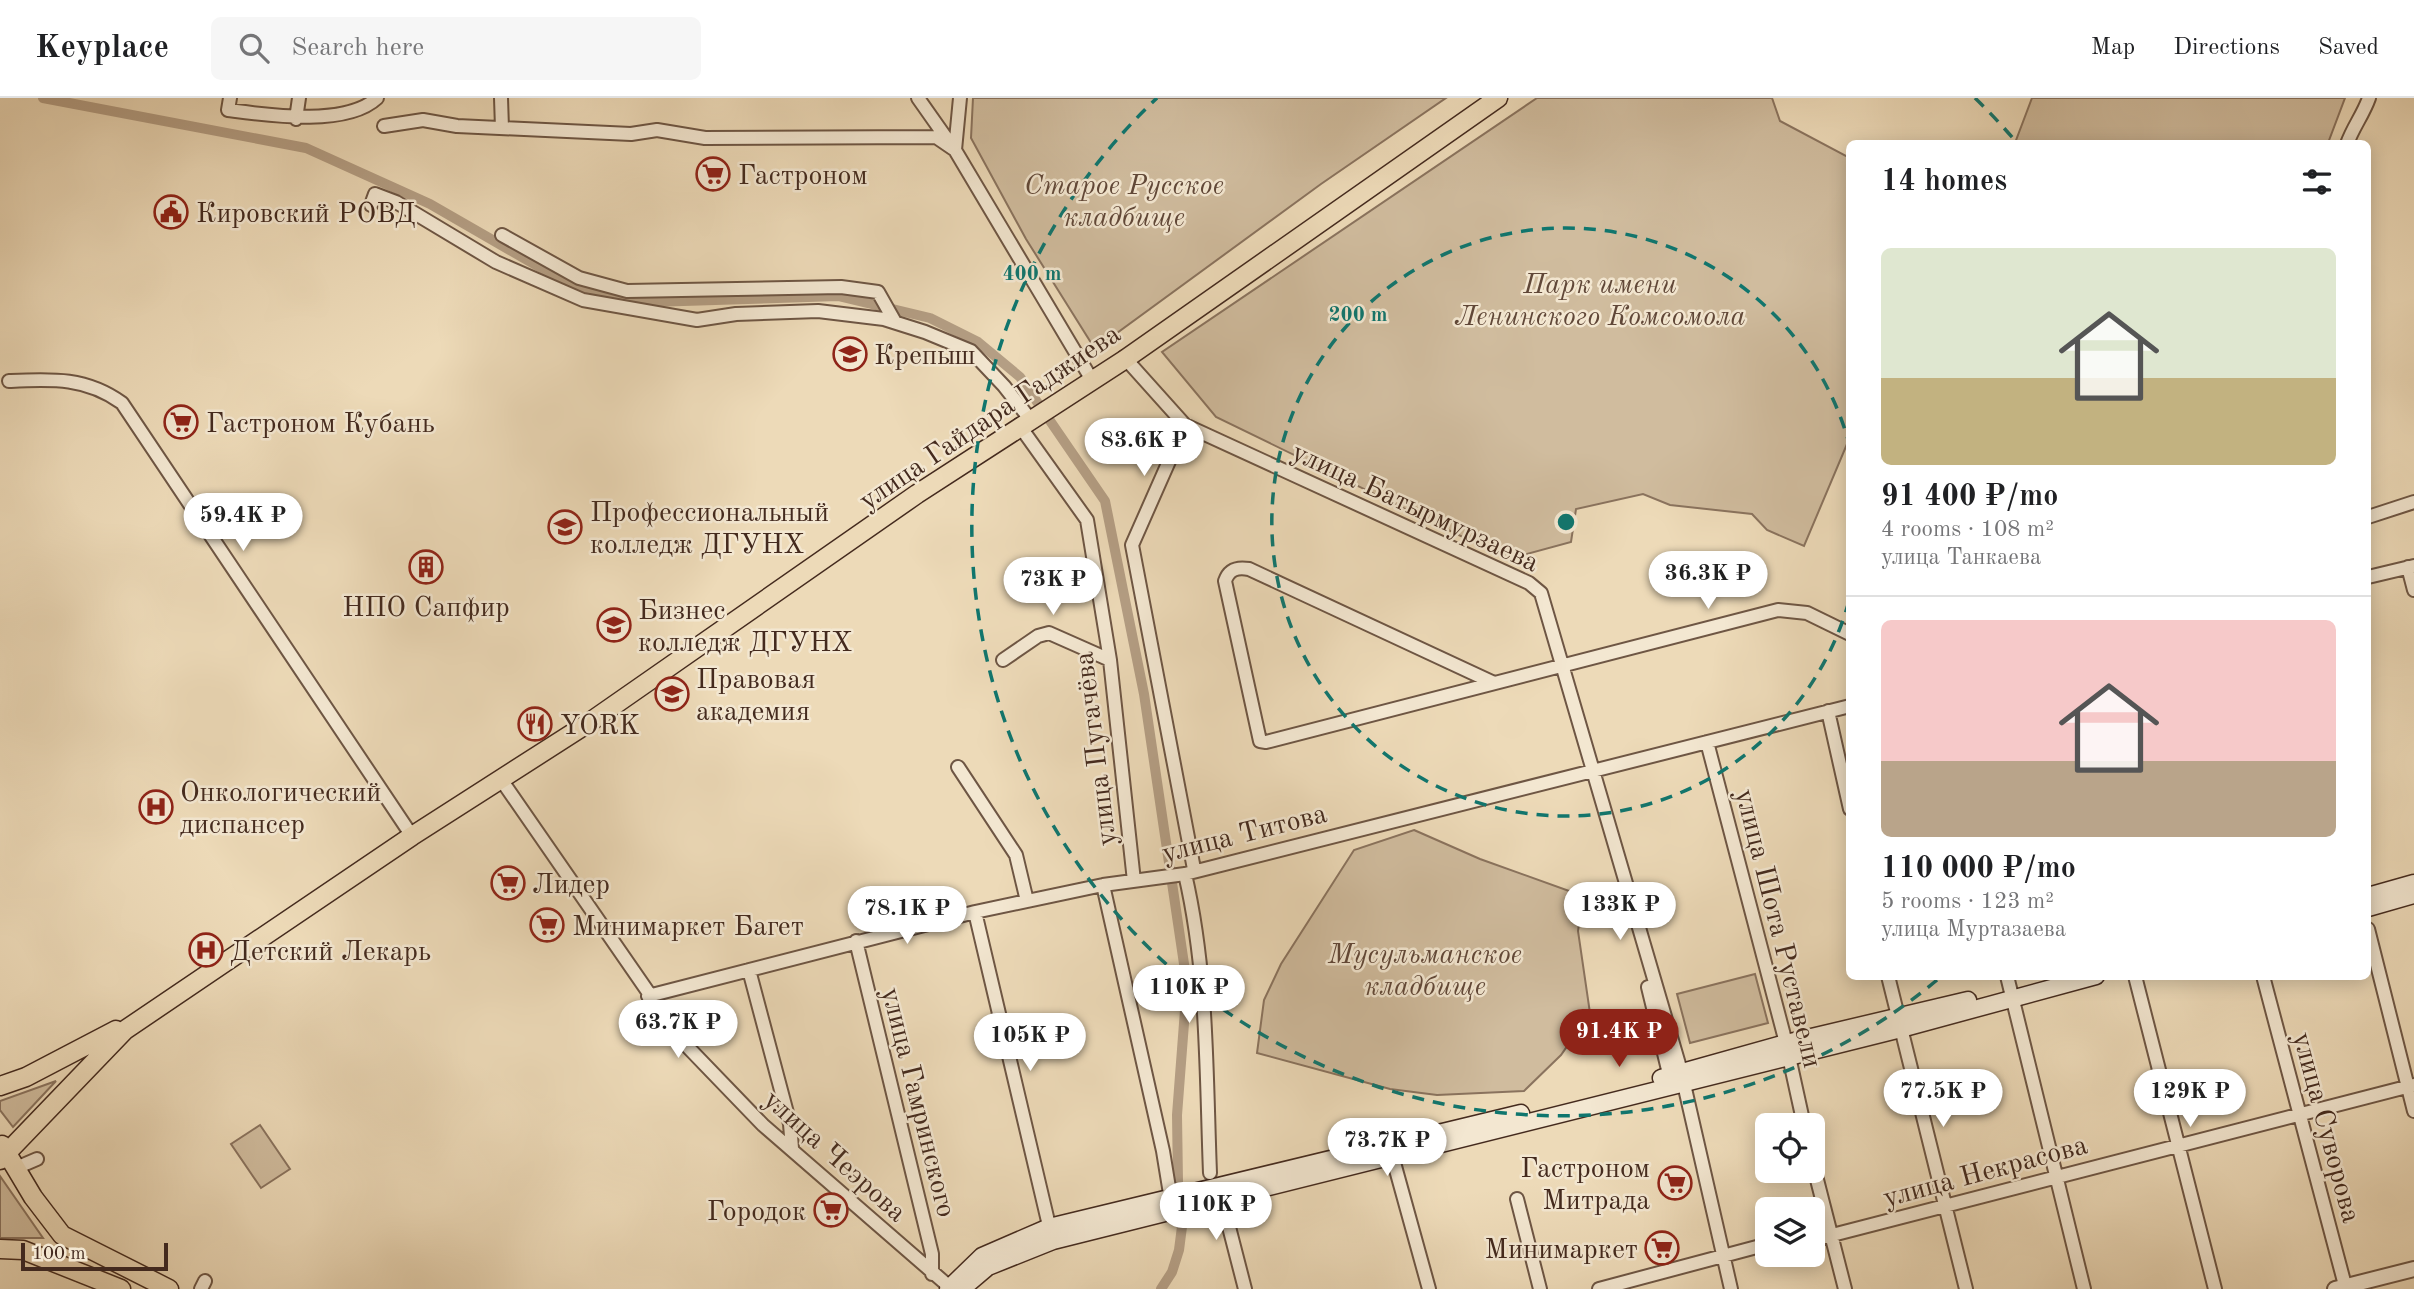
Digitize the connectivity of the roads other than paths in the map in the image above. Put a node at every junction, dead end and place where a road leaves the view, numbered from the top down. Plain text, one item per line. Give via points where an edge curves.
1 (230, 98) edge
2 (299, 98) edge
3 (377, 98) edge
4 (500, 98) edge
5 (918, 98) edge
6 (960, 98) edge
7 (1496, 98) edge
8 (2369, 98) edge
9 (296, 119) junction
10 (384, 126) dead end
11 (502, 128) junction
12 (2348, 140) edge
13 (956, 150) junction
14 (371, 205) dead end
15 (502, 235) dead end
16 (895, 322) junction
17 (1125, 358) junction
18 (1091, 379) junction
19 (9, 381) dead end
20 (1025, 422) junction
21 (1185, 425) junction
22 (2414, 502) edge
23 (2371, 516) edge
24 (2411, 566) edge
25 (2371, 576) edge
26 (2414, 590) edge
27 (1846, 632) edge
28 (1003, 660) dead end
29 (1110, 660) junction
30 (1561, 666) junction
31 (1493, 682) junction
32 (1846, 707) edge
33 (1828, 711) junction
34 (1707, 743) junction
35 (958, 767) dead end
36 (1593, 771) junction
37 (500, 779) junction
38 (1846, 791) edge
39 (411, 835) junction
40 (1190, 872) junction
41 (1134, 881) junction
42 (2414, 883) edge
43 (1103, 886) junction
44 (2371, 895) edge
45 (2414, 895) edge
46 (1027, 901) junction
47 (2371, 907) edge
48 (975, 912) junction
49 (2371, 940) edge
50 (856, 941) junction
51 (750, 970) junction
52 (1889, 980) edge
53 (2041, 980) edge
54 (2067, 980) edge
55 (2137, 980) edge
56 (2264, 980) edge
57 (2010, 988) edge
58 (648, 996) junction
59 (1899, 1023) junction
60 (1786, 1049) junction
61 (1676, 1079) junction
62 (2410, 1083) edge
63 (0, 1086) edge
64 (2414, 1111) edge
65 (1801, 1113) edge
66 (2298, 1113) junction
67 (2177, 1143) junction
68 (792, 1148) junction
69 (1391, 1151) junction
70 (6, 1155) edge
71 (37, 1159) dead end
72 (2055, 1174) junction
73 (1818, 1183) edge
74 (1216, 1185) junction
75 (1517, 1199) dead end
76 (1179, 1200) junction
77 (1944, 1203) junction
78 (1825, 1231) edge
79 (1829, 1231) junction
80 (1825, 1233) edge
81 (1051, 1234) junction
82 (0, 1249) edge
83 (1755, 1249) edge
84 (1755, 1254) edge
85 (1720, 1261) junction
86 (2414, 1269) edge
87 (932, 1274) junction
88 (2414, 1277) edge
89 (953, 1288) edge
90 (2342, 1288) edge
91 (2370, 1288) edge
92 (121, 1289) edge
93 (169, 1289) edge
94 (1245, 1289) edge
95 (1429, 1289) edge
96 (1540, 1289) edge
97 (1599, 1289) edge
98 (1630, 1289) edge
99 (1722, 1289) edge
100 (1731, 1289) edge
101 (1845, 1289) edge
102 (1966, 1289) edge
103 (2084, 1289) edge
104 (2215, 1289) edge

1 - 9 street via 228,110
2 - 9 street
3 - 9 street via 368,107
4 - 11 street
5 - 13 street
6 - 13 street
7 - 17 main road, улица Гайдара Гаджиева
8 - 12 street
10 - 11 street via 423,120
11 - 13 street via 631,134 657,130 705,138 936,137
13 - 18 street
14 - 16 street, улица Пугачёва via 375,194 396,202 496,262 583,300 697,320 818,311
15 - 16 street via 579,278 627,291 841,287 878,292
16 - 20 street, улица Пугачёва via 971,351 1004,386
17 - 18 main road, улица Гайдара Гаджиева
17 - 21 street, улица Батырмурзаева
18 - 20 main road, улица Гайдара Гаджиева
19 - 39 street via 77,381 122,403
20 - 29 street, улица Пугачёва via 1087,520
20 - 37 main road, улица Гайдара Гаджиева
21 - 30 street, улица Батырмурзаева via 1537,587
21 - 40 street via 1132,545
22 - 23 street
24 - 25 street
24 - 26 street
27 - 30 street via 1807,613 1778,610
28 - 29 street via 1049,633
29 - 41 street, улица Пугачёва
30 - 31 street
30 - 36 street, улица Батырмурзаева
31 - 31 street via 1260,741 1227,575 1233,569 1249,569
32 - 33 street, улица Титова
33 - 34 street, улица Титова
33 - 38 street
34 - 36 street, улица Титова
34 - 60 street, улица Шота Руставели
35 - 46 street via 1016,855
36 - 40 street, улица Титова
36 - 61 street, улица Батырмурзаева
37 - 39 main road, улица Гайдара Гаджиева
37 - 58 street, улица Чеэрова
39 - 63 main road, улица Гайдара Гаджиева via 122,1027
39 - 70 main road, улица Гайдара Гаджиева via 125,1030
40 - 41 street, улица Титова
40 - 74 street via 1205,1002
41 - 43 street, улица Титова
42 - 44 main road
43 - 46 street, улица Титова
43 - 76 street, улица Пугачёва
45 - 47 main road
46 - 48 street, улица Титова
48 - 50 street, улица Титова
48 - 81 street
49 - 62 street
50 - 51 street, улица Титова
50 - 87 street, улица Гамринского via 932,1254
51 - 58 street, улица Титова
51 - 68 street via 790,1124
52 - 59 street
53 - 57 main road
54 - 57 main road
55 - 67 street
56 - 66 street, улица Суворова
57 - 59 main road
57 - 72 street
58 - 68 street, улица Чеэрова via 691,1050 763,1125
59 - 60 main road
59 - 77 street
60 - 61 main road
60 - 65 street, улица Шота Руставели
61 - 69 main road
61 - 85 street, улица Батырмурзаева
62 - 64 street
62 - 66 street, улица Некрасова
66 - 67 street, улица Некрасова
66 - 90 street, улица Суворова
67 - 72 street, улица Некрасова
67 - 104 street
68 - 87 street, улица Чеэрова
69 - 74 main road
69 - 95 street
70 - 71 street
70 - 93 main road via 62,1235
72 - 77 street, улица Некрасова
72 - 103 street
73 - 79 street
74 - 76 main road
74 - 94 street
75 - 96 street
76 - 81 main road
77 - 79 street, улица Некрасова
77 - 102 street
78 - 79 street, улица Некрасова
79 - 80 street, улица Некрасова
79 - 101 street
81 - 89 main road
82 - 92 main road via 23,1250
83 - 85 street
84 - 85 street
85 - 97 street
85 - 98 street
85 - 99 street, улица Батырмурзаева
85 - 100 street, улица Батырмурзаева
86 - 90 street
87 - 89 street, улица Чеэрова
88 - 91 street

